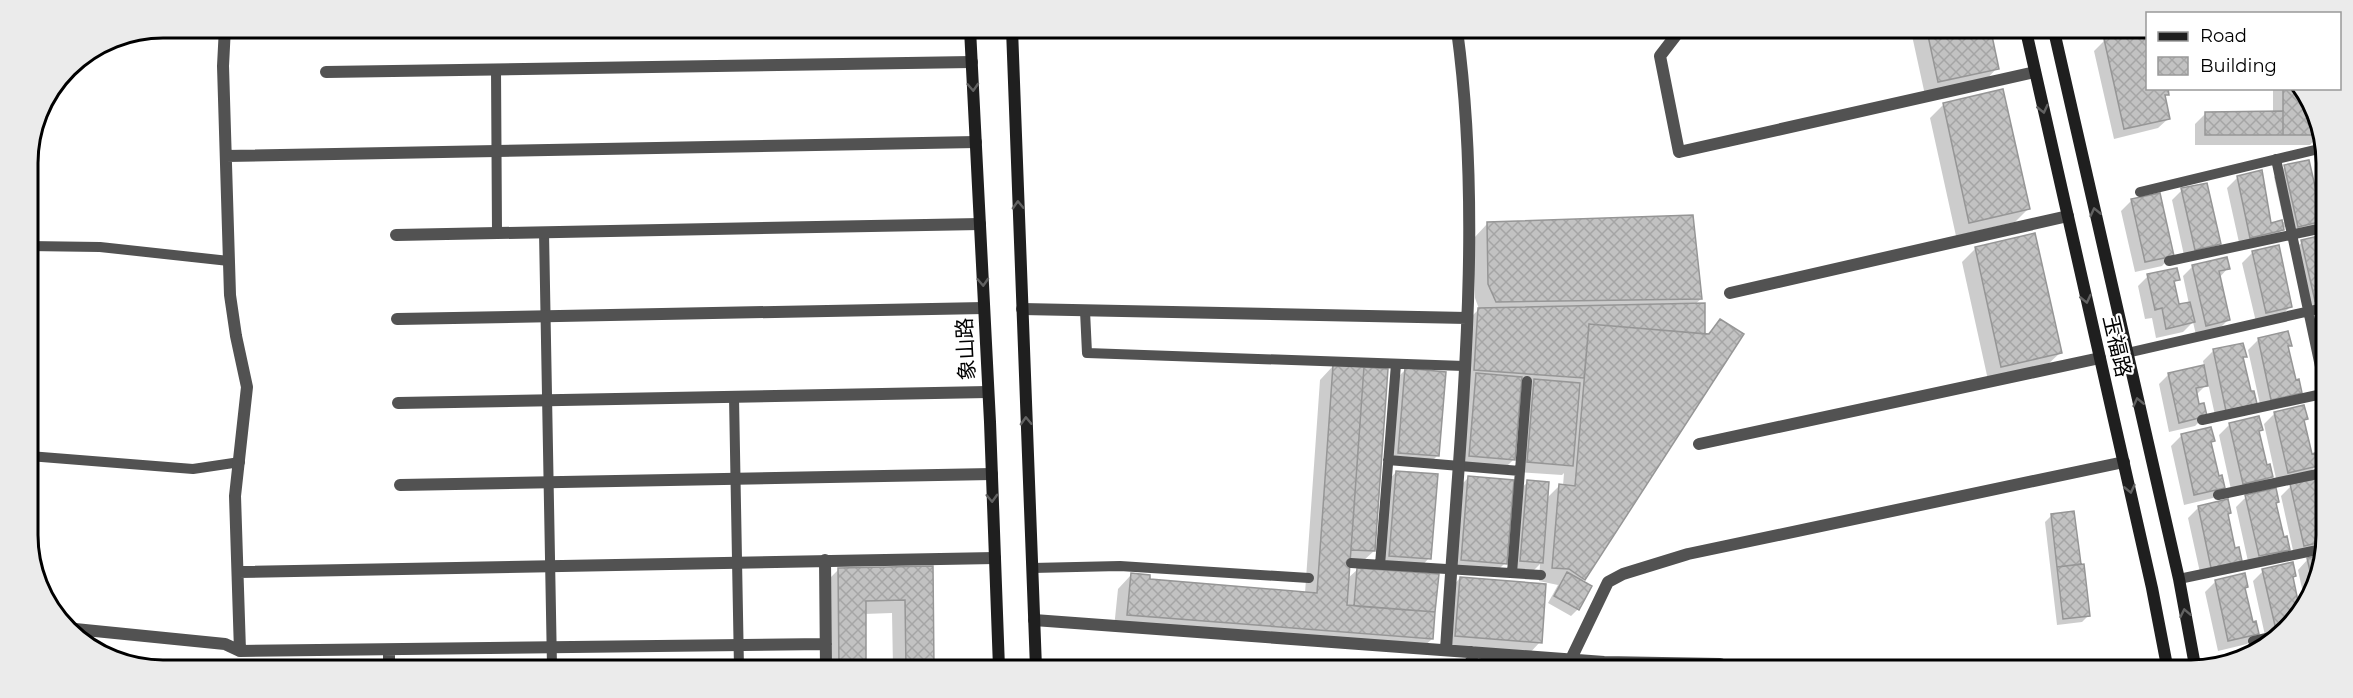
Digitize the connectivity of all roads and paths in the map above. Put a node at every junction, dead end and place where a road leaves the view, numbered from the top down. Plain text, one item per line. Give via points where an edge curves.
1 (224, 38) edge
2 (971, 38) edge
3 (1012, 38) edge
4 (1458, 38) edge
5 (1674, 38) edge
6 (2028, 38) edge
7 (2056, 38) edge
8 (972, 62) junction
9 (496, 69) junction
10 (326, 72) dead end
11 (2035, 72) junction
12 (976, 142) junction
13 (2314, 150) edge
14 (497, 151) junction
15 (226, 156) junction
16 (2276, 159) junction
17 (2140, 192) dead end
18 (2068, 216) junction
19 (980, 224) junction
20 (2316, 230) edge
21 (544, 232) junction
22 (497, 233) junction
23 (396, 235) dead end
24 (2292, 235) junction
25 (38, 246) edge
26 (229, 261) junction
27 (2169, 261) dead end
28 (1730, 293) dead end
29 (984, 308) junction
30 (1022, 309) junction
31 (2316, 310) edge
32 (1085, 311) junction
33 (2308, 312) junction
34 (546, 316) junction
35 (1467, 318) junction
36 (397, 319) dead end
37 (2316, 349) edge
38 (2127, 353) junction
39 (2100, 358) junction
40 (1396, 364) junction
41 (1464, 366) junction
42 (1527, 381) dead end
43 (988, 392) junction
44 (2316, 395) edge
45 (734, 397) junction
46 (547, 400) junction
47 (398, 403) dead end
48 (2202, 420) dead end
49 (1699, 444) dead end
50 (38, 457) edge
51 (1388, 460) junction
52 (240, 462) junction
53 (2124, 462) junction
54 (1457, 466) junction
55 (1520, 471) junction
56 (992, 474) junction
57 (2316, 474) edge
58 (736, 479) junction
59 (549, 482) junction
60 (400, 485) dead end
61 (2218, 495) dead end
62 (2314, 551) edge
63 (995, 558) junction
64 (825, 560) junction
65 (737, 562) junction
66 (1351, 563) dead end
67 (1380, 565) junction
68 (550, 566) junction
69 (1032, 568) junction
70 (1451, 569) junction
71 (238, 572) junction
72 (1512, 573) junction
73 (1541, 575) dead end
74 (1309, 578) dead end
75 (2179, 579) junction
76 (1034, 620) junction
77 (81, 630) edge
78 (88, 631) junction
79 (88, 637) edge
80 (2260, 639) edge
81 (2253, 641) dead end
82 (826, 644) junction
83 (739, 645) junction
84 (552, 648) junction
85 (389, 650) junction
86 (1446, 650) junction
87 (240, 651) junction
88 (1471, 652) junction
89 (1570, 659) junction
90 (389, 660) edge
91 (552, 660) edge
92 (739, 660) edge
93 (826, 660) edge
94 (999, 660) edge
95 (1036, 660) edge
96 (1472, 660) edge
97 (1600, 660) edge
98 (2166, 660) edge
99 (2194, 660) edge

1 - 15 street
2 - 8 street, 象山路
30 -> 3 street
4 - 35 street via 1468,154
5 - 11 street via 1660,56 1679,152
6 - 11 street, 玉福路
38 -> 7 street, 玉福路
8 - 9 street
8 -> 12 street, 象山路
9 - 10 street
9 - 14 lane
11 -> 18 street, 玉福路
12 - 14 street
12 - 19 street, 象山路
13 - 16 lane
14 - 15 street
14 - 22 lane
15 - 26 street
16 - 17 lane
16 - 24 lane
18 - 28 street
18 -> 39 street, 玉福路
19 - 21 street
19 -> 29 street, 象山路
20 - 24 lane
21 - 22 street
21 - 34 lane
22 - 23 street
24 - 27 lane
24 - 33 lane
25 - 26 lane via 100,247
26 - 52 street via 232,315 247,387
29 - 34 street
29 - 43 street, 象山路
30 - 32 street
69 -> 30 street
31 - 33 lane
32 - 35 street
32 - 40 lane via 1087,353
33 - 37 lane
33 - 38 lane
34 - 36 street
34 - 46 lane
35 - 41 street
75 -> 38 street, 玉福路
39 - 49 street
39 - 53 street, 玉福路
40 - 41 lane
40 - 51 lane
41 - 54 street
42 - 55 lane
43 - 45 street
43 - 56 street, 象山路
44 - 48 lane
45 - 46 street
45 - 58 lane
46 - 47 street
46 - 59 lane
50 - 52 lane via 193,470
51 - 54 lane
51 - 67 lane
52 - 71 street via 235,496
53 - 89 street via 1688,554 1623,574 1608,582
53 -> 98 street, 玉福路
54 - 55 lane
54 - 70 street
55 - 72 lane
56 - 58 street
56 -> 63 street, 象山路
57 - 61 lane
58 - 59 street
58 - 65 lane
59 - 60 street
59 - 68 lane
62 - 75 lane
63 - 64 street
63 - 94 street, 象山路
64 - 65 street
64 - 82 street
65 - 68 street
65 - 83 lane
66 - 67 lane
67 - 70 lane
68 - 71 street
68 - 84 lane
69 - 74 lane via 1120,566
69 - 76 street
70 - 72 lane
70 - 86 street
71 - 87 street
72 - 73 lane
99 -> 75 street, 玉福路
76 - 86 street
76 - 95 street
77 - 78 street
78 - 79 street
78 - 87 street via 225,644
80 - 81 lane
82 - 83 street
82 - 93 street
83 - 84 street
83 - 92 lane
84 - 85 street
84 - 91 lane
85 - 87 street
85 - 90 street
86 - 88 street
88 - 89 street
88 - 96 street
89 - 97 street

